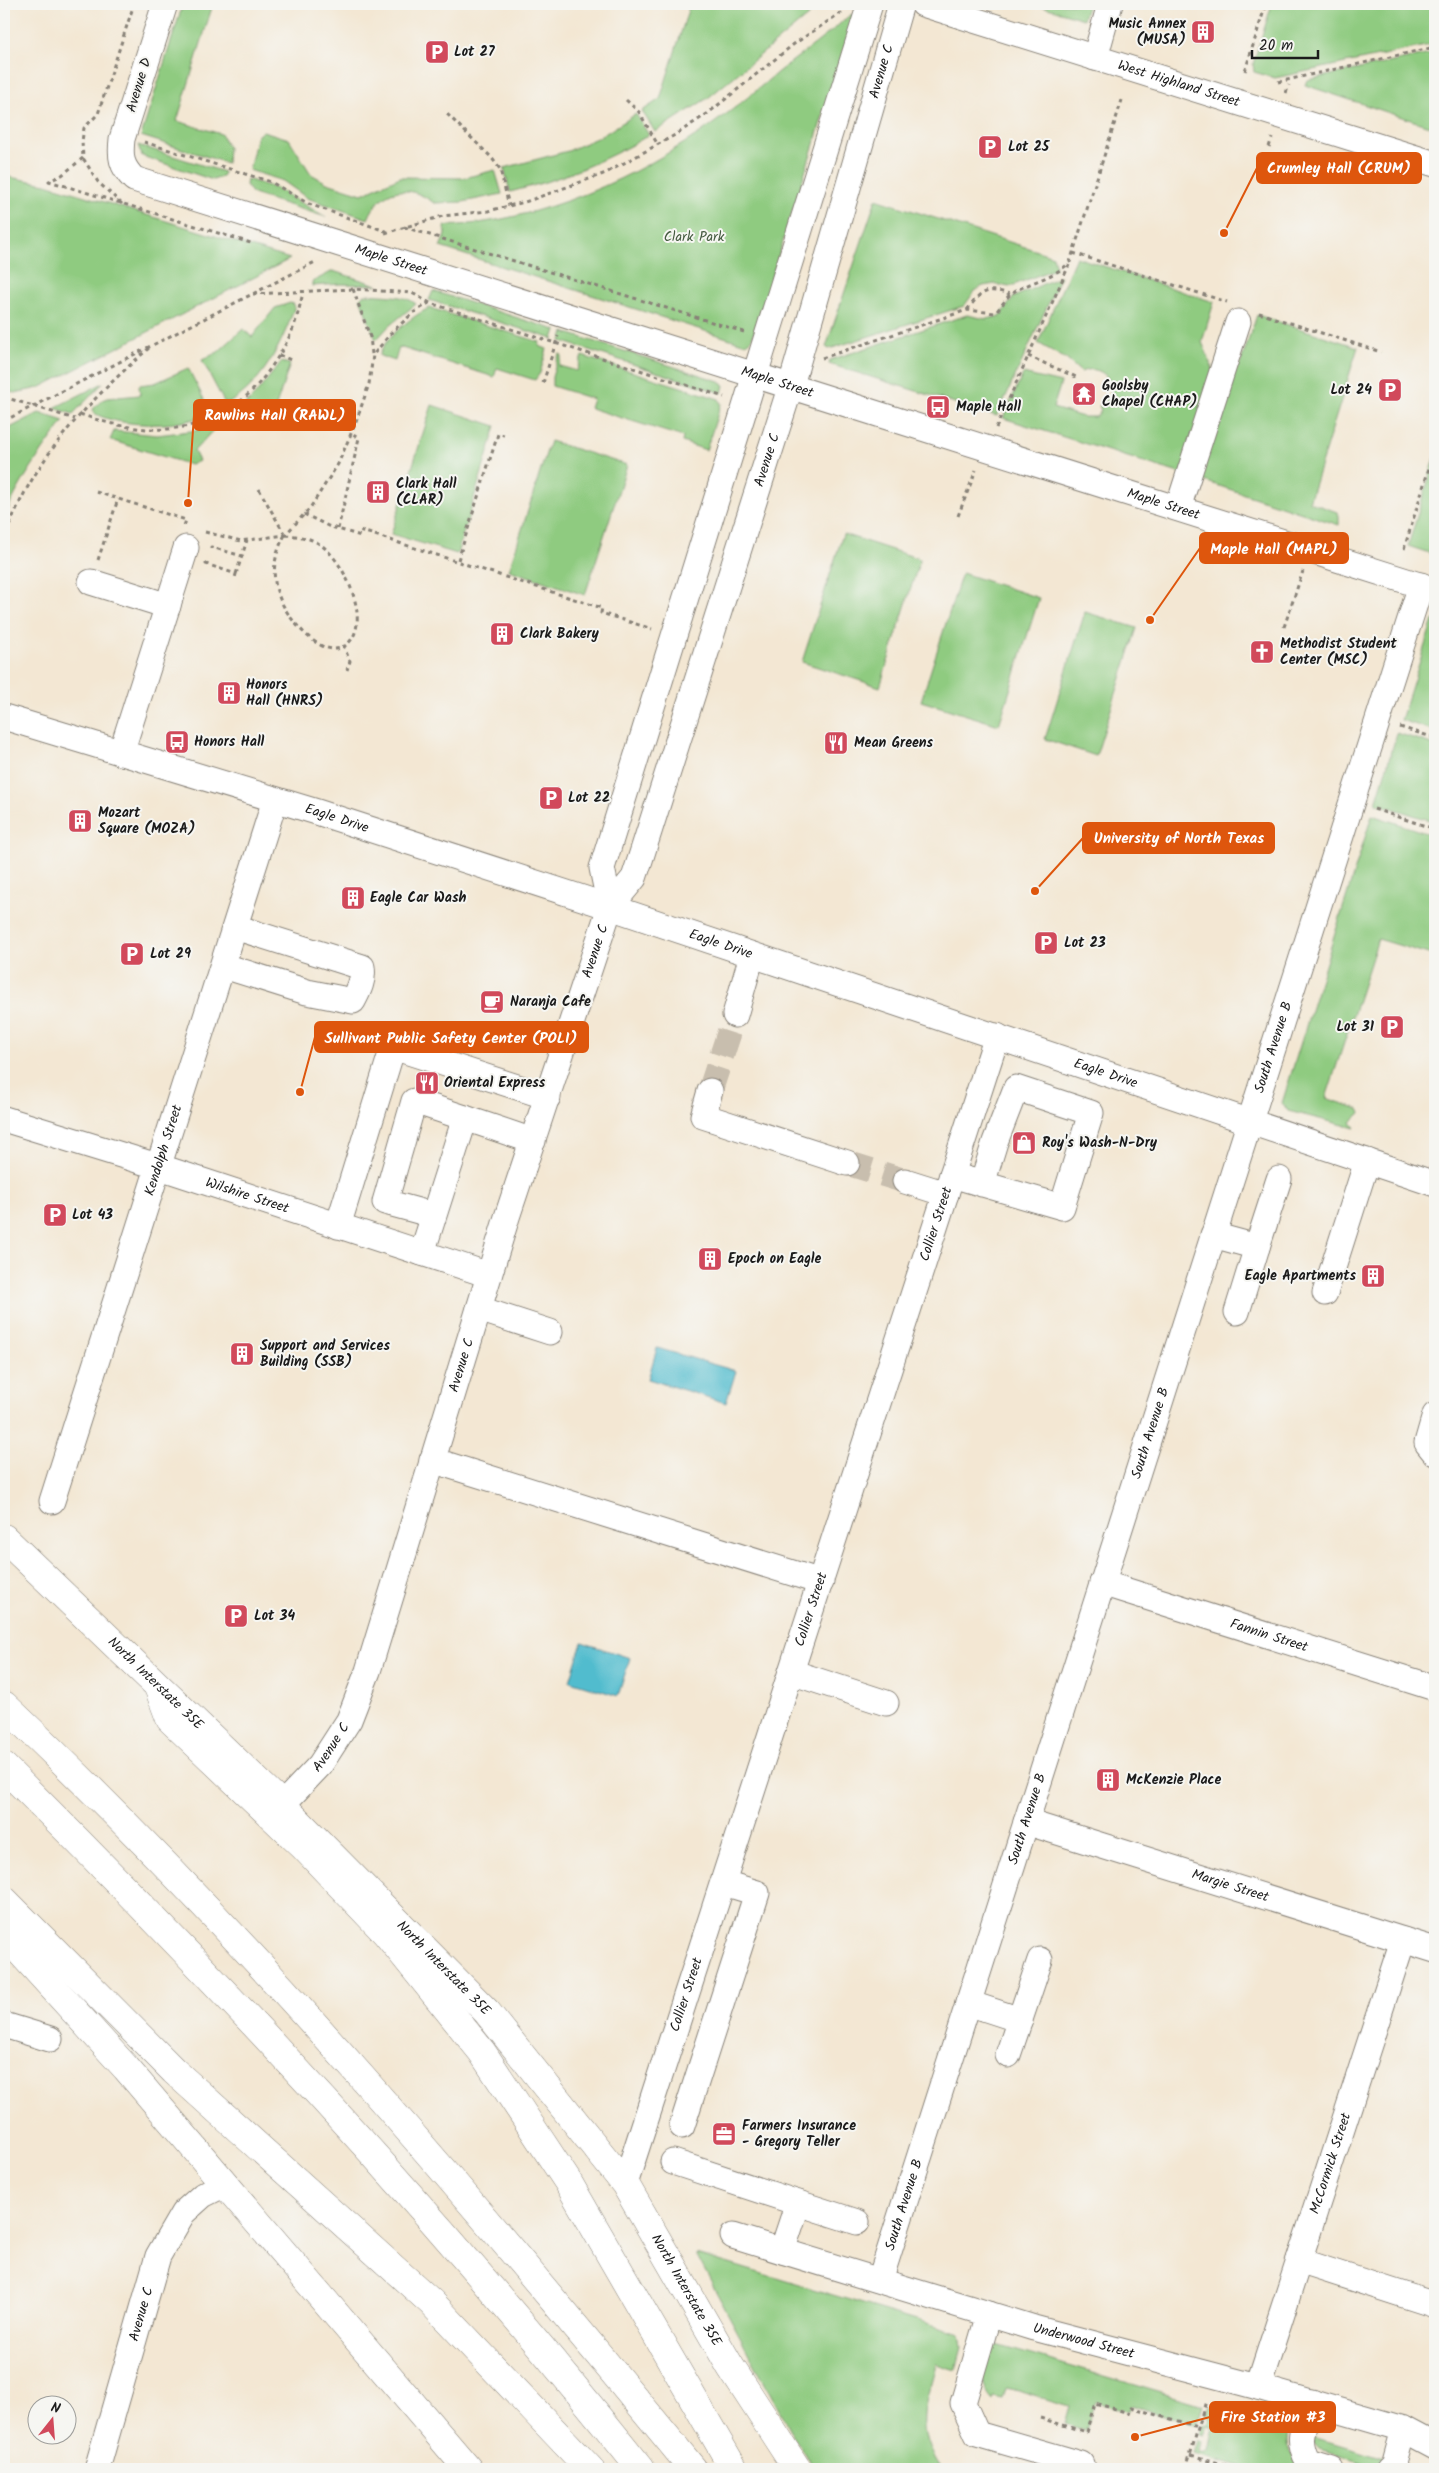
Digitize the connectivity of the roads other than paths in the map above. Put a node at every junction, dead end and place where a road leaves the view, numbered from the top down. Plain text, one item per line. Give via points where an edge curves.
1 (164, 4) edge
2 (901, 4) edge
3 (922, 4) edge
4 (1110, 4) edge
5 (859, 6) edge
6 (1095, 58) junction
7 (1435, 164) edge
8 (123, 168) joint
9 (1238, 322) dead end
10 (755, 374) junction
11 (791, 386) junction
12 (1178, 508) junction
13 (193, 535) road end
14 (91, 582) dead end
15 (1428, 588) edge
16 (168, 606) junction
17 (4, 717) edge
18 (121, 754) junction
19 (275, 800) junction
20 (610, 907) junction
21 (235, 927) junction
22 (752, 955) junction
23 (224, 966) junction
24 (735, 1015) tunnel mouth
25 (997, 1036) junction
26 (710, 1091) tunnel mouth
27 (548, 1097) junction
28 (465, 1118) junction
29 (4, 1119) edge
30 (1250, 1121) junction
31 (533, 1141) junction
32 (1367, 1161) junction
33 (846, 1162) tunnel mouth
34 (160, 1167) junction
35 (1279, 1179) dead end
36 (905, 1181) tunnel mouth
37 (949, 1184) junction
38 (982, 1184) junction
39 (1435, 1184) edge
40 (433, 1215) junction
41 (338, 1226) junction
42 (1213, 1235) junction
43 (1257, 1247) junction
44 (422, 1253) junction
45 (489, 1275) junction
46 (1325, 1293) dead end
47 (479, 1308) junction
48 (1237, 1312) dead end
49 (550, 1332) dead end
50 (1435, 1415) edge
51 (1435, 1453) edge
52 (432, 1460) junction
53 (52, 1500) dead end
54 (6, 1539) edge
55 (821, 1582) junction
56 (1102, 1583) junction
57 (791, 1672) junction
58 (158, 1687) junction
59 (1435, 1688) edge
60 (886, 1704) dead end
61 (4, 1705) edge
62 (4, 1767) edge
63 (282, 1805) junction
64 (1026, 1822) junction
65 (724, 1883) junction
66 (4, 1900) edge
67 (4, 1934) edge
68 (1403, 1940) junction
69 (705, 1941) junction
70 (1435, 1950) edge
71 (738, 1953) junction
72 (1040, 1960) dead end
73 (968, 2003) junction
74 (1020, 2020) junction
75 (4, 2024) edge
76 (50, 2039) dead end
77 (1008, 2055) dead end
78 (667, 2058) junction
79 (701, 2068) junction
80 (682, 2126) dead end
81 (673, 2162) dead end
82 (225, 2184) junction
83 (625, 2184) junction
84 (798, 2203) junction
85 (858, 2222) dead end
86 (733, 2236) dead end
87 (782, 2251) junction
88 (1299, 2261) junction
89 (880, 2280) junction
90 (1435, 2305) edge
91 (989, 2314) junction
92 (1258, 2387) junction
93 (1312, 2402) junction
94 (1403, 2429) junction
95 (1435, 2446) edge
96 (1081, 2464) dead end
97 (97, 2469) edge
98 (468, 2469) edge
99 (590, 2469) edge
100 (641, 2469) edge
101 (693, 2469) edge
102 (734, 2469) edge
103 (797, 2469) edge
104 (1331, 2469) edge
105 (1390, 2469) edge

1 - 8 street, Avenue D via 123,135 120,154
2 - 11 street, Avenue C
3 - 6 street, West Highland Street
4 - 6 street
5 - 10 street, Avenue C
6 - 7 street, West Highland Street
8 - 10 street, Maple Street via 134,179 150,186
9 - 12 street
10 - 11 street, Maple Street
10 - 20 street, Avenue C via 602,868
11 - 12 street, Maple Street
11 - 20 street, Avenue C via 634,878
12 - 15 street, Maple Street
13 - 16 street
14 - 16 street
15 - 30 street, South Avenue B
16 - 18 street
17 - 18 street, Eagle Drive
18 - 19 street, Eagle Drive
19 - 20 street, Eagle Drive
19 - 21 street, Kendolph Street
20 - 22 street, Eagle Drive
20 - 27 street, Avenue C
21 - 23 street, Kendolph Street
21 - 23 street via 362,967 364,976 354,1001 306,992
22 - 24 street
22 - 25 street, Eagle Drive
23 - 34 street, Kendolph Street
25 - 30 street, Eagle Drive
25 - 37 street, Collier Street
26 - 33 street via 703,1116
27 - 31 street, Avenue C
27 - 41 street via 393,1048
28 - 31 street
28 - 40 street
28 - 40 street via 414,1101 385,1202
29 - 34 street, Wilshire Street
30 - 32 street, Eagle Drive
30 - 42 street, South Avenue B
31 - 45 street, Avenue C
32 - 39 street, Eagle Drive
32 - 46 street
34 - 41 street, Wilshire Street
34 - 53 street, Kendolph Street
35 - 43 street
36 - 37 street
37 - 38 street
37 - 55 street, Collier Street
38 - 38 street via 1062,1207 1091,1113 1016,1088
40 - 44 street
41 - 44 street, Wilshire Street
42 - 43 street
42 - 56 street, South Avenue B
43 - 48 street
44 - 45 street, Wilshire Street
45 - 47 street, Avenue C
47 - 49 street
47 - 52 street, Avenue C
50 - 51 street via 1427,1443
52 - 55 street
52 - 63 street, Avenue C via 368,1671 349,1720 320,1765
54 - 58 main road, North Interstate 35E
55 - 57 street, Collier Street
56 - 59 street, Fannin Street
56 - 64 street, South Avenue B
57 - 60 street
57 - 65 street, Collier Street
58 - 63 main road, North Interstate 35E
58 - 102 main road via 170,1718 303,1846 385,1932 482,2052 568,2182
61 - 101 main road via 187,1888 321,2033 582,2334
62 - 100 main road via 138,1900 383,2163
63 - 83 main road, North Interstate 35E via 486,2012
64 - 68 street, Margie Street
64 - 73 street, South Avenue B
65 - 69 street, Collier Street
65 - 71 street via 757,1893
66 - 99 main road via 174,2071 431,2302
67 - 82 main road via 126,2068
68 - 70 street, Margie Street
68 - 88 street, McCormick Street
69 - 71 street
69 - 78 street, Collier Street
71 - 79 street
72 - 74 street
73 - 74 street
73 - 89 street, South Avenue B
74 - 77 street
75 - 76 street
78 - 79 street
78 - 83 street, Collier Street
79 - 80 street
81 - 84 street
82 - 97 street, Avenue C via 203,2195 183,2213 158,2256
82 - 98 main road
83 - 103 main road, North Interstate 35E via 730,2366
84 - 85 street
84 - 87 street
86 - 87 street, Underwood Street
87 - 89 street, Underwood Street
88 - 90 street
88 - 92 street, McCormick Street
89 - 91 street, Underwood Street
91 - 92 street, Underwood Street
91 - 96 street via 962,2403 977,2434
92 - 93 street, Underwood Street
93 - 94 street, Underwood Street
93 - 104 street via 1300,2439 1301,2449 1308,2462
94 - 95 street, Underwood Street
94 - 105 street

